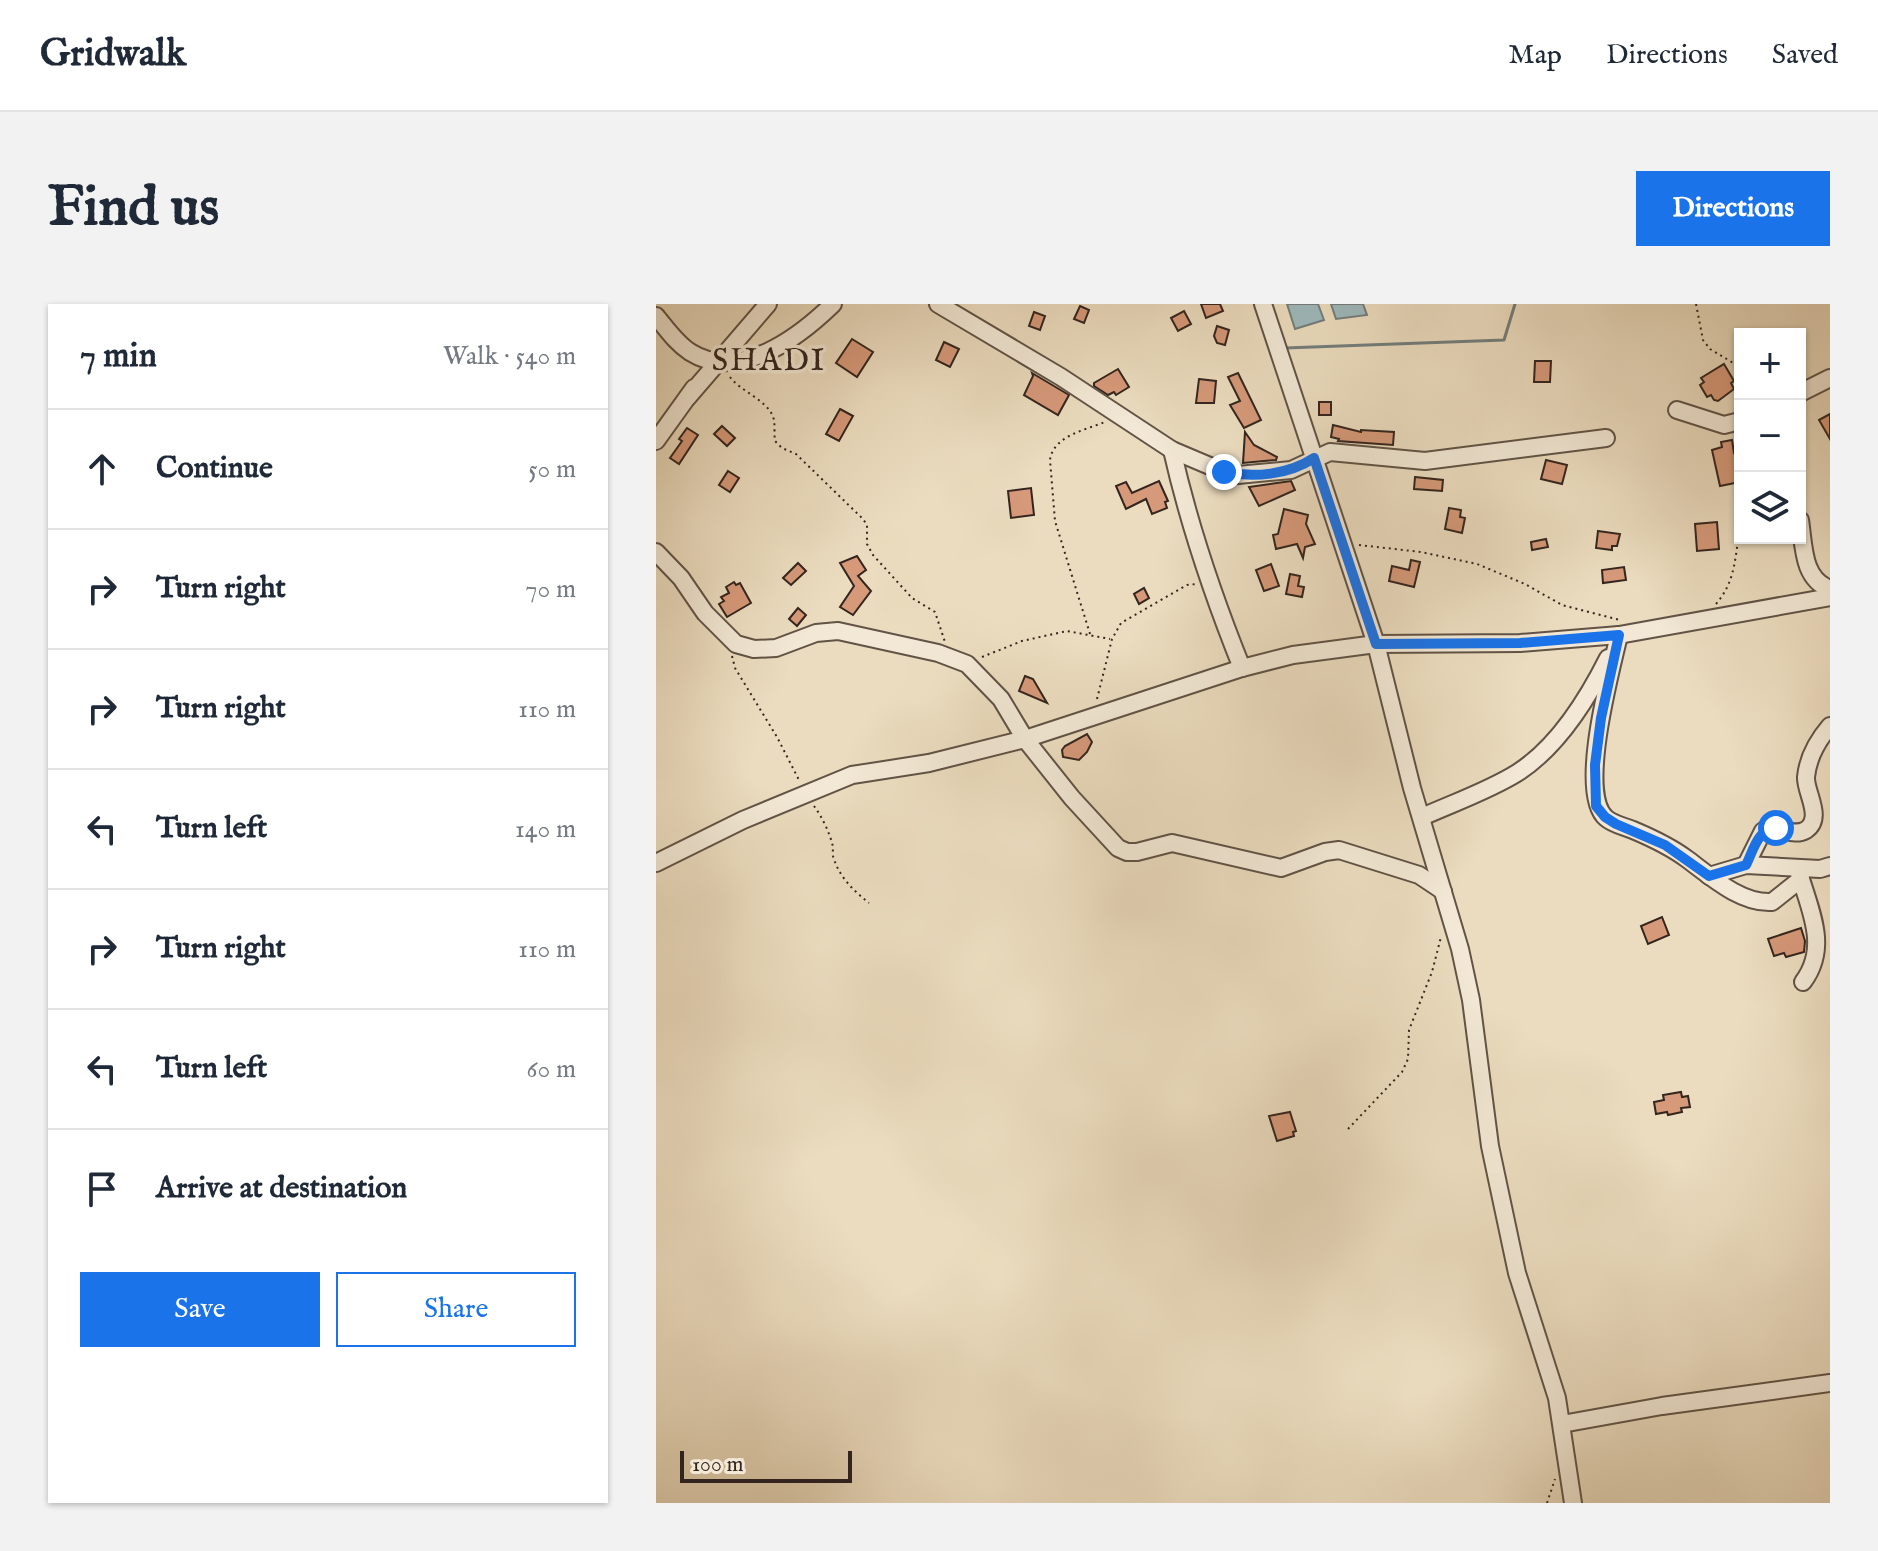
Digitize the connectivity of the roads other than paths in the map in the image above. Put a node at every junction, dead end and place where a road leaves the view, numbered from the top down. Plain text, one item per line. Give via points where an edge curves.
1 (768, 304) edge
2 (833, 304) edge
3 (938, 304) edge
4 (1263, 304) edge
5 (656, 316) edge
6 (690, 352) junction
7 (724, 361) junction
8 (1830, 378) edge
9 (1806, 390) edge
10 (688, 397) junction
11 (1677, 410) dead end
12 (1734, 422) edge
13 (1606, 438) dead end
14 (656, 441) edge
15 (1172, 450) junction
16 (1314, 458) junction
17 (1804, 544) edge
18 (656, 552) edge
19 (1830, 589) edge
20 (1830, 597) edge
21 (1624, 628) junction
22 (1376, 644) junction
23 (1242, 668) junction
24 (1830, 726) edge
25 (1025, 739) junction
26 (1422, 817) junction
27 (656, 863) edge
28 (1746, 865) junction
29 (1830, 866) edge
30 (1800, 873) junction
31 (1709, 876) junction
32 (1443, 891) junction
33 (1803, 982) dead end
34 (1830, 1383) edge
35 (1562, 1424) junction
36 (1573, 1503) edge

1 - 7 street
2 - 7 street via 784,343 760,355
3 - 15 street
4 - 16 street
5 - 6 street
6 - 7 street
6 - 10 street via 697,376
7 - 10 street
8 - 9 street
10 - 14 street
11 - 12 street via 1724,425
13 - 16 street via 1425,461 1334,452
15 - 16 street via 1238,475 1291,470
15 - 23 street via 1209,585
16 - 22 street
17 - 19 street via 1809,573
18 - 25 street via 736,644 776,648 838,631 951,658 967,664 1001,699
20 - 21 street via 1700,621
21 - 22 street via 1520,643
21 - 26 street via 1567,725 1533,761
21 - 31 street via 1601,718 1596,806 1616,824 1665,845
22 - 23 street
22 - 26 street
23 - 25 street
24 - 28 street via 1817,741 1806,772 1812,823 1797,832 1763,831
25 - 27 street via 852,775
25 - 32 street via 1072,798 1127,852 1172,843 1281,868 1339,850 1419,875
26 - 32 street
28 - 30 street
28 - 31 street
29 - 30 street
30 - 31 street via 1781,897 1763,903
30 - 33 street via 1818,944 1813,969
32 - 35 street via 1466,973 1490,1146 1517,1273
34 - 35 street
35 - 36 street

